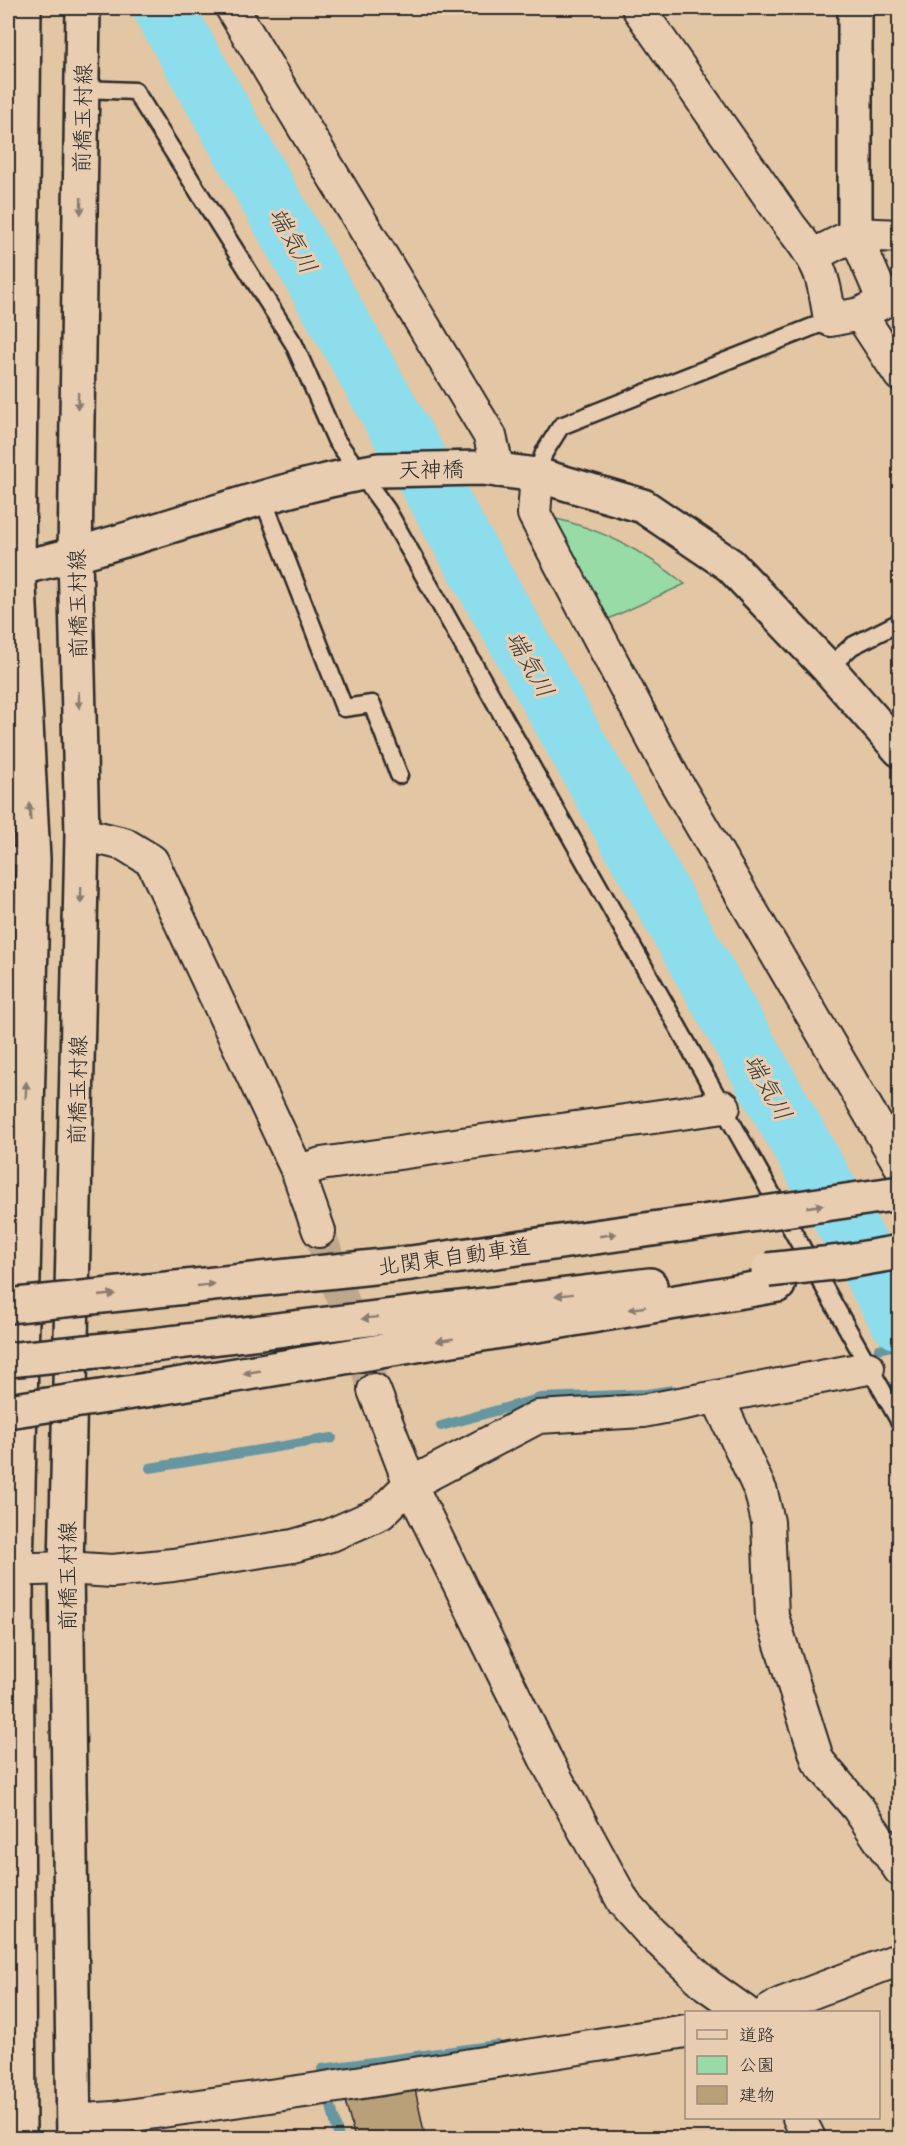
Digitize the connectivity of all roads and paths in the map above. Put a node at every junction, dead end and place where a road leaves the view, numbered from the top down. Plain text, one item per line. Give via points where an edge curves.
1 (83, 8) edge
2 (232, 8) edge
3 (638, 8) edge
4 (855, 8) edge
5 (18, 19) edge
6 (83, 89) junction
7 (855, 234) junction
8 (900, 236) edge
9 (814, 255) junction
10 (881, 302) edge
11 (14, 304) edge
12 (830, 320) junction
13 (900, 375) edge
14 (490, 469) junction
15 (370, 471) junction
16 (537, 475) junction
17 (263, 499) junction
18 (75, 556) junction
19 (13, 569) edge
20 (900, 622) edge
21 (828, 668) junction
22 (900, 750) edge
23 (399, 775) dead end
24 (82, 834) junction
25 (20, 857) edge
26 (18, 1041) edge
27 (724, 1107) junction
28 (900, 1165) edge
29 (298, 1172) junction
30 (15, 1191) edge
31 (900, 1193) edge
32 (319, 1231) tunnel mouth
33 (900, 1252) edge
34 (773, 1278) junction
35 (8, 1306) edge
36 (8, 1360) edge
37 (868, 1368) junction
38 (374, 1390) tunnel mouth
39 (717, 1397) junction
40 (8, 1411) edge
41 (900, 1422) edge
42 (410, 1484) junction
43 (66, 1568) junction
44 (12, 1570) edge
45 (900, 1870) edge
46 (900, 1959) edge
47 (742, 2011) edge
48 (771, 2011) edge
49 (685, 2031) edge
50 (799, 2119) edge
51 (74, 2130) edge
52 (15, 2133) edge
53 (809, 2139) edge

1 - 6 main road, 前橋玉村線
2 - 14 street via 490,436
3 - 9 street
4 - 7 main road
5 - 11 main road
6 - 15 lane via 135,91 294,344 336,440
6 -> 18 main road, 前橋玉村線
7 - 8 street
7 - 9 street
7 - 10 street
9 - 12 street via 824,282
10 - 12 street
10 - 13 street
11 - 19 main road
12 - 16 lane via 561,426 544,453
14 - 15 main road, 天神橋
14 - 16 main road, 天神橋
15 - 17 main road, 天神橋
15 - 27 lane via 387,510
16 - 21 main road, 天神橋 via 643,506 730,565
16 - 28 street via 534,514 674,779
17 - 18 main road, 天神橋
17 - 23 lane via 344,708 372,704
18 - 19 main road, 天神橋
18 -> 24 main road, 前橋玉村線
25 -> 19 main road
20 - 21 lane via 852,646
21 - 22 main road, 天神橋
24 - 29 street via 124,844 152,861
24 -> 43 main road, 前橋玉村線
25 - 26 main road
30 -> 26 main road
27 - 29 street via 321,1164
27 - 37 lane
29 - 32 street
30 - 44 main road
35 -> 31 main road, 北関東自動車道, bridge via 411,1263
33 - 34 main road, bridge
34 -> 36 main road, bridge
34 -> 40 main road, bridge
37 - 39 street
37 - 41 lane
38 - 42 street
39 - 42 street via 643,1411 538,1417
39 - 45 street via 761,1492 768,1522 772,1616 818,1761 858,1808
42 - 43 street via 381,1513 331,1535 292,1546 112,1571
42 - 47 street via 545,1758 624,1903 707,1985
43 - 44 street
43 - 51 main road, 前橋玉村線
44 - 52 main road
46 - 48 street
49 - 51 street via 113,2118
50 - 53 street

